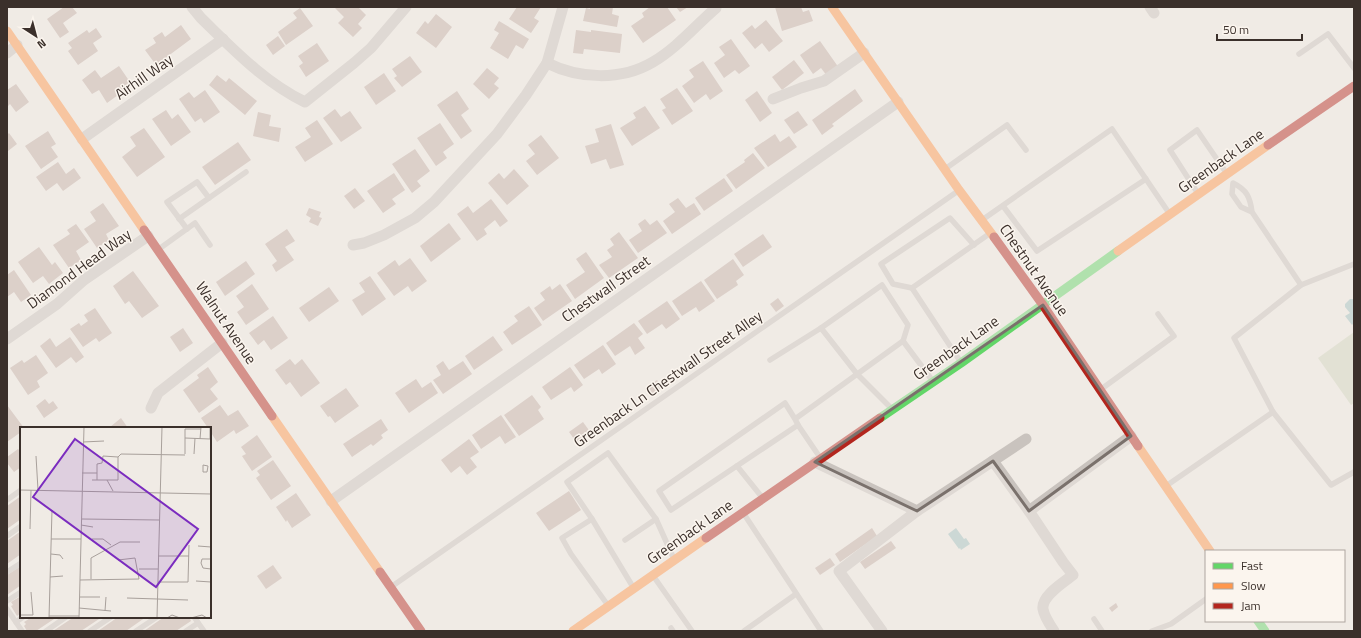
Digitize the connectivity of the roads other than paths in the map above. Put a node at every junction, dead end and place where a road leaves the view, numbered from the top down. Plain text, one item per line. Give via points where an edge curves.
1 (192, 7) edge
2 (406, 7) edge
3 (562, 7) edge
4 (832, 7) edge
5 (716, 8) edge
6 (7, 31) edge
7 (223, 39) junction
8 (17, 46) junction
9 (7, 52) edge
10 (864, 53) junction
11 (1299, 54) dead end
12 (547, 63) junction
13 (1354, 68) edge
14 (1354, 86) edge
15 (773, 99) dead end
16 (898, 102) junction
17 (82, 139) junction
18 (1026, 150) dead end
19 (945, 169) junction
20 (246, 172) dead end
21 (1227, 173) junction
22 (1146, 179) junction
23 (1233, 183) junction
24 (959, 190) junction
25 (1198, 194) junction
26 (209, 198) junction
27 (1003, 206) junction
28 (1252, 212) junction
29 (1170, 215) junction
30 (179, 219) junction
31 (982, 221) junction
32 (186, 229) junction
33 (991, 233) junction
34 (148, 236) junction
35 (353, 245) dead end
36 (974, 245) junction
37 (210, 246) dead end
38 (158, 249) junction
39 (1354, 264) edge
40 (1301, 285) junction
41 (912, 288) junction
42 (1043, 304) junction
43 (1158, 314) dead end
44 (821, 328) junction
45 (7, 340) edge
46 (903, 341) junction
47 (222, 343) junction
48 (770, 360) dead end
49 (961, 363) junction
50 (857, 374) junction
51 (934, 382) junction
52 (1100, 390) junction
53 (151, 408) dead end
54 (892, 410) junction
55 (1273, 412) junction
56 (795, 419) junction
57 (798, 426) junction
58 (1131, 436) junction
59 (1026, 439) dead end
60 (818, 460) junction
61 (993, 462) junction
62 (737, 466) junction
63 (1354, 472) edge
64 (1166, 486) junction
65 (20, 491) edge
66 (763, 498) junction
67 (7, 500) edge
68 (331, 501) junction
69 (917, 510) junction
70 (1029, 511) junction
71 (742, 512) junction
72 (592, 519) junction
73 (656, 519) junction
74 (20, 527) edge
75 (7, 536) edge
76 (625, 540) dead end
77 (1209, 550) edge
78 (674, 560) junction
79 (20, 563) edge
80 (7, 572) edge
81 (652, 575) junction
82 (391, 588) junction
83 (634, 588) junction
84 (20, 593) edge
85 (796, 594) junction
86 (1205, 600) edge
87 (7, 601) edge
88 (608, 606) junction
89 (7, 610) edge
90 (22, 618) edge
91 (65, 618) edge
92 (110, 618) edge
93 (156, 618) edge
94 (195, 618) edge
95 (1094, 619) dead end
96 (16, 622) junction
97 (1259, 622) edge
98 (198, 623) junction
99 (22, 631) edge
100 (46, 631) edge
101 (90, 631) edge
102 (136, 631) edge
103 (186, 631) edge
104 (204, 631) edge
105 (421, 631) edge
106 (573, 631) edge
107 (692, 631) edge
108 (744, 631) edge
109 (821, 631) edge
110 (882, 631) edge
111 (1054, 631) edge
112 (1102, 631) edge
113 (1152, 631) edge
114 (1265, 631) edge

1 - 7 street
2 - 7 street via 371,48 305,102 266,78
3 - 12 street
4 - 10 street, Chestnut Avenue
5 - 12 street via 654,62 634,70 596,76 564,70
6 - 8 street, Walnut Avenue
7 - 17 street, Airhill Way
8 - 9 street
8 - 17 street, Walnut Avenue
10 - 15 street via 824,82
10 - 16 street, Chestnut Avenue
11 - 13 lane via 1328,34
12 - 35 street via 497,134 434,202 399,228
14 - 21 street, Greenback Lane
16 - 19 street, Chestnut Avenue
16 - 68 street, Chestwall Street
17 - 34 street, Walnut Avenue
18 - 19 lane via 1007,125
19 - 24 street, Chestnut Avenue
20 - 26 lane
21 - 23 lane
21 - 25 street, Greenback Lane
21 - 25 lane via 1197,130 1170,150
22 - 27 lane via 1037,251
22 - 27 lane via 1112,130
22 - 29 lane
23 - 28 lane via 1242,188 1251,200
23 - 28 lane via 1232,194 1241,207
24 - 31 street, Chestnut Avenue
24 - 82 lane, Greenback Ln Chestwall Street Alley
25 - 29 street, Greenback Lane
26 - 30 lane
26 - 30 lane via 197,182 167,202
27 - 31 lane
28 - 40 lane
29 - 42 street, Greenback Lane
30 - 32 lane
31 - 33 street, Chestnut Avenue
32 - 37 lane via 195,224
32 - 38 lane
33 - 36 lane
33 - 42 street, Chestnut Avenue
34 - 38 street, Walnut Avenue
34 - 45 street, Diamond Head Way via 84,280 58,304
36 - 41 lane
36 - 41 lane via 950,218 881,264 893,284
38 - 47 street, Walnut Avenue
39 - 40 lane
40 - 55 lane via 1234,338
41 - 49 lane
42 - 49 street, Greenback Lane
42 - 52 street, Chestnut Avenue
43 - 52 lane via 1174,336
44 - 46 lane via 882,285 908,325
44 - 48 lane
44 - 50 lane
46 - 50 lane
46 - 51 lane
47 - 53 street via 158,393
47 - 68 street, Walnut Avenue
49 - 51 street, Greenback Lane
50 - 54 lane
50 - 56 lane
51 - 54 street, Greenback Lane
52 - 58 street, Chestnut Avenue
54 - 60 street, Greenback Lane
55 - 63 lane via 1331,485
55 - 64 lane
56 - 57 lane
56 - 62 lane via 785,403 658,491 671,510
57 - 60 lane
57 - 62 lane
58 - 64 street, Chestnut Avenue
58 - 70 street
59 - 61 street
60 - 66 street, Greenback Lane
60 - 69 street
61 - 69 street
61 - 70 street
62 - 66 lane
64 - 77 street, Chestnut Avenue
65 - 67 lane
66 - 71 street, Greenback Lane
68 - 82 street, Walnut Avenue
69 - 110 street via 839,571
70 - 111 street via 1073,574 1045,598 1043,608
71 - 78 street, Greenback Lane
71 - 85 lane
72 - 73 lane via 567,482 608,453
72 - 83 lane
72 - 88 lane via 562,538
73 - 76 lane
73 - 78 lane
74 - 75 lane
78 - 81 street, Greenback Lane
79 - 80 lane
81 - 83 street, Greenback Lane
81 - 107 lane
82 - 105 street, Walnut Avenue
83 - 88 street, Greenback Lane
84 - 87 lane
85 - 108 lane
85 - 109 lane
86 - 113 lane via 1171,624
88 - 106 street, Greenback Lane
89 - 96 lane
90 - 96 lane
91 - 100 lane
92 - 101 lane
93 - 102 lane
94 - 98 lane
95 - 112 lane
96 - 99 lane
97 - 114 street
98 - 103 lane
98 - 104 lane

